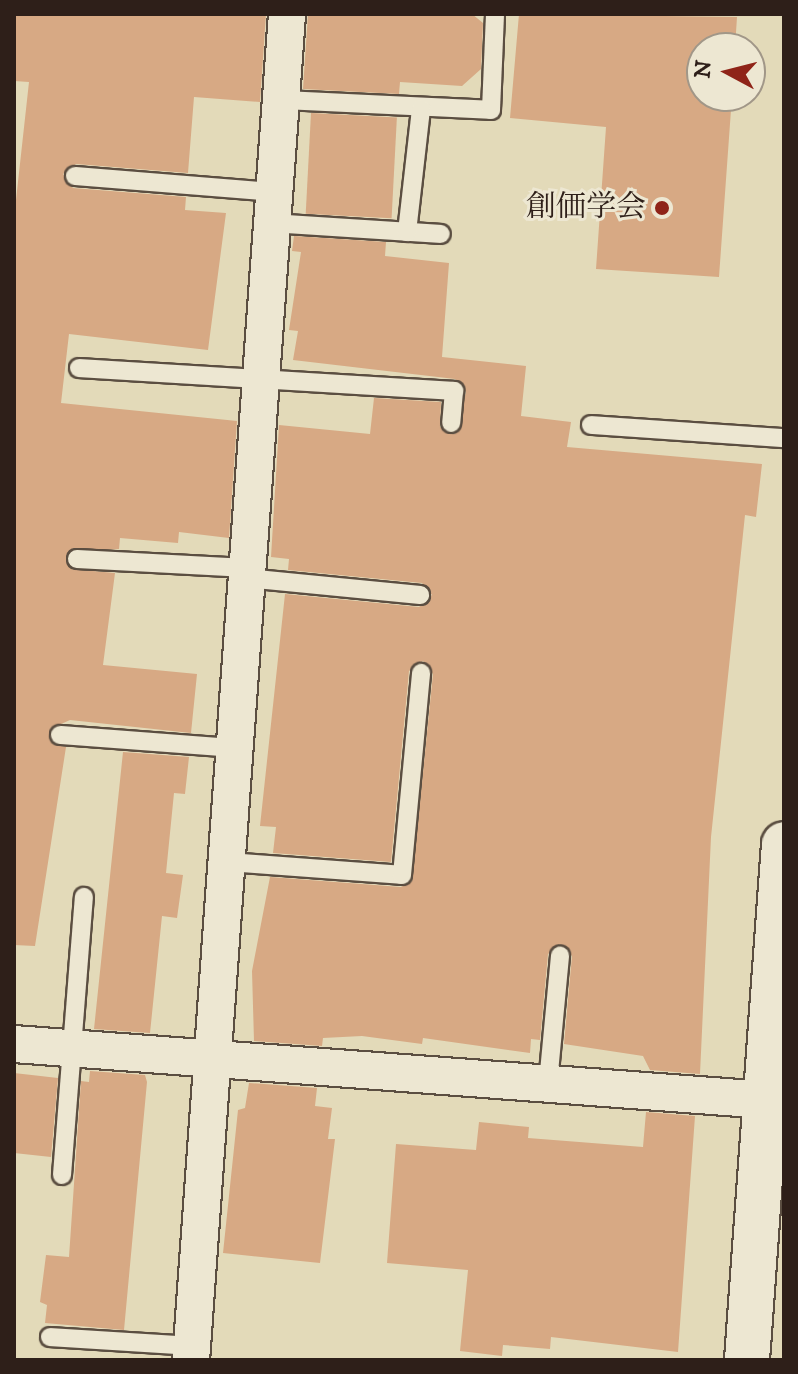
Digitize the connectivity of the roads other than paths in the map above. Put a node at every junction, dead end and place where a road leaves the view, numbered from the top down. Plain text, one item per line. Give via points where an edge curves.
1 (287, 14) edge
2 (495, 14) edge
3 (282, 100) junction
4 (421, 109) junction
5 (75, 176) dead end
6 (272, 208) junction
7 (407, 232) junction
8 (441, 234) dead end
9 (79, 368) dead end
10 (260, 381) junction
11 (451, 423) dead end
12 (591, 425) dead end
13 (784, 438) edge
14 (77, 559) dead end
15 (246, 573) junction
16 (420, 595) dead end
17 (421, 673) dead end
18 (60, 735) dead end
19 (233, 748) junction
20 (784, 844) edge
21 (227, 862) junction
22 (84, 897) dead end
23 (560, 956) dead end
24 (14, 1044) edge
25 (71, 1048) junction
26 (212, 1058) junction
27 (548, 1083) junction
28 (766, 1100) junction
29 (62, 1175) dead end
30 (50, 1337) dead end
31 (191, 1353) edge
32 (747, 1360) edge

1 - 3 street
2 - 4 lane via 491,110
3 - 4 lane
3 - 6 street
4 - 7 lane
5 - 6 lane
6 - 7 lane
6 - 10 street
7 - 8 lane
9 - 10 lane
10 - 11 lane via 454,391
10 - 15 street
12 - 13 lane
14 - 15 lane
15 - 16 lane
15 - 19 street
17 - 21 lane via 402,875
18 - 19 lane
19 - 21 street
20 - 28 street
21 - 26 street
22 - 25 lane
23 - 27 lane
24 - 25 street
25 - 26 street
25 - 29 lane
26 - 27 street
26 - 31 street
27 - 28 street
28 - 32 street
30 - 31 lane

